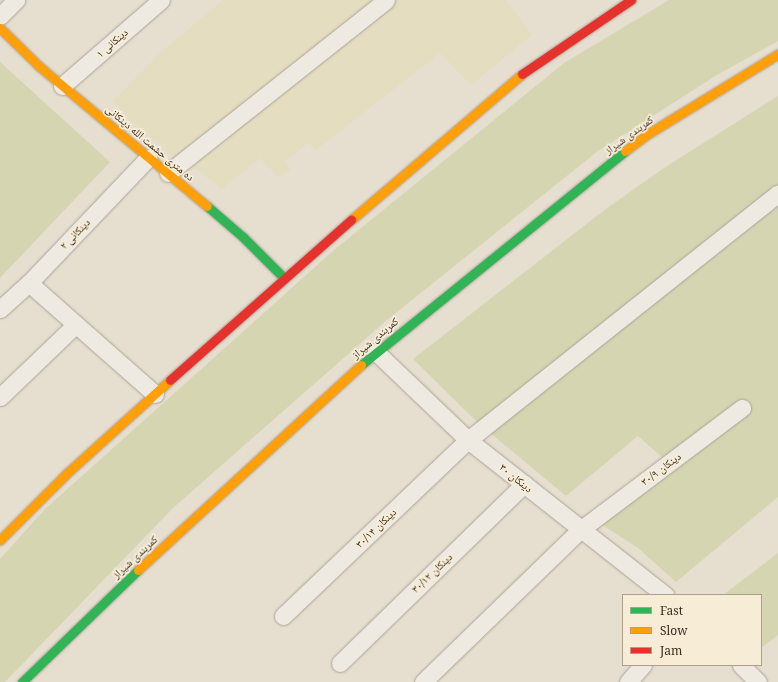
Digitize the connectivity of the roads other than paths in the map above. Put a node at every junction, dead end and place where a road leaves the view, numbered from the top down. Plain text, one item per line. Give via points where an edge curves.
1 (16, 0) edge
2 (161, 0) edge
3 (386, 0) edge
4 (631, 0) edge
5 (0, 16) edge
6 (0, 28) edge
7 (778, 54) edge
8 (62, 86) junction
9 (148, 158) junction
10 (168, 173) junction
11 (778, 193) edge
12 (284, 278) junction
13 (28, 282) junction
14 (0, 309) edge
15 (76, 324) junction
16 (376, 352) junction
17 (155, 394) junction
18 (0, 397) edge
19 (742, 408) dead end
20 (468, 440) junction
21 (524, 484) junction
22 (580, 530) junction
23 (0, 540) edge
24 (665, 594) edge
25 (283, 616) dead end
26 (340, 663) dead end
27 (642, 666) edge
28 (742, 666) edge
29 (22, 682) edge
30 (423, 682) edge
31 (628, 682) edge
32 (758, 682) edge

1 - 5 street
2 - 8 street, ۱ دینکانی
3 - 10 street
4 - 12 main road via 518,76
6 - 8 main road, ده متری حشمت الله دینکانی
7 - 16 main road, کمربندی شیراز via 646,135
8 - 9 main road, ده متری حشمت الله دینکانی
9 - 10 main road, ده متری حشمت الله دینکانی
9 - 13 street, ۲ دینکانی
10 - 12 main road, ده متری حشمت الله دینکانی via 243,237
11 - 20 street, ۳۰/۱۴ دینکان
12 - 17 main road
13 - 14 street, ۲ دینکانی
13 - 15 street
15 - 17 street
15 - 18 street
16 - 20 street, ۳۰ دینکان
16 - 29 main road, کمربندی شیراز via 156,553
17 - 23 main road via 66,474
19 - 22 street, ۳۰/۹ دینکان
20 - 21 street, ۳۰ دینکان
20 - 25 street, ۳۰/۱۴ دینکان
21 - 22 street, ۳۰ دینکان
21 - 26 street, ۳۰/۱۲ دینکان
22 - 24 street, ۳۰ دینکان
22 - 30 street, ۳۰/۹ دینکان
27 - 31 street
28 - 32 street

